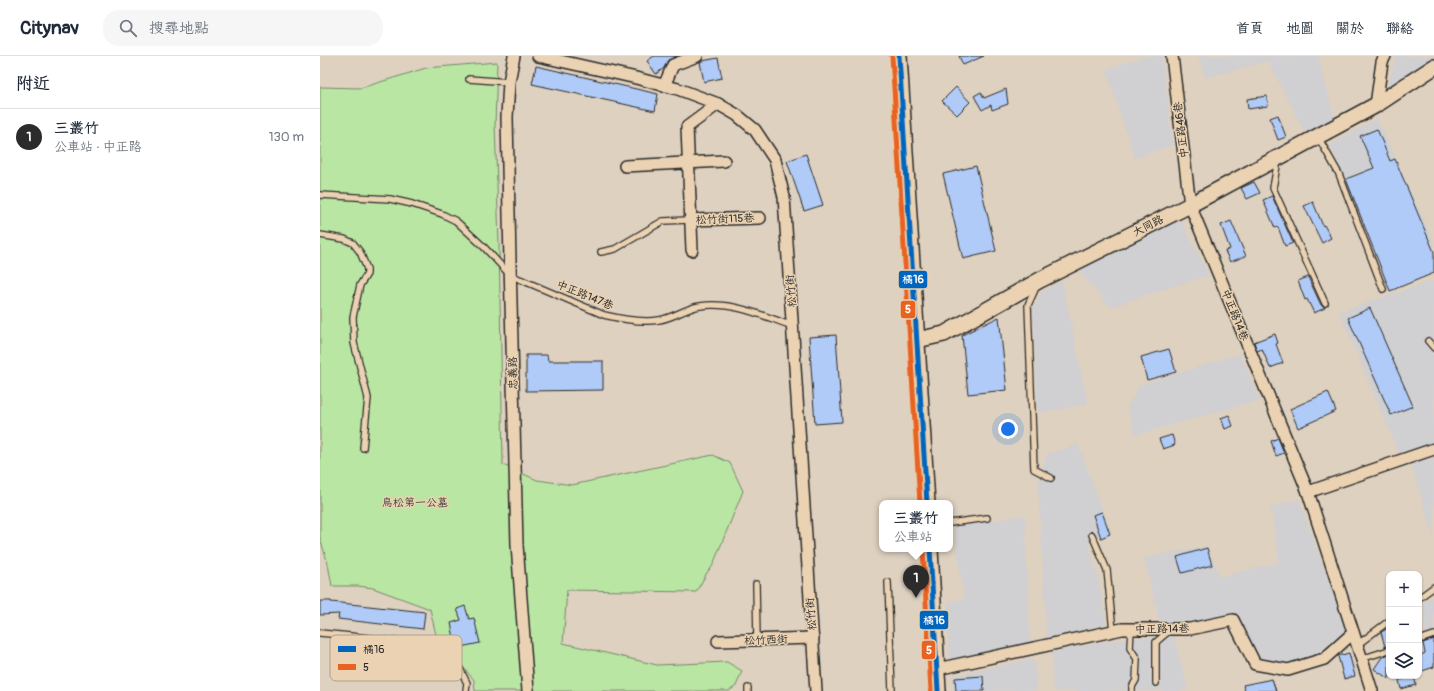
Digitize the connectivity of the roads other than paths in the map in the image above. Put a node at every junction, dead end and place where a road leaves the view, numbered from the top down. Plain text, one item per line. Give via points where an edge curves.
1 (514, 56) edge
2 (538, 56) edge
3 (698, 56) edge
4 (899, 56) edge
5 (1172, 56) edge
6 (1385, 56) edge
7 (1434, 67) edge
8 (469, 79) dead end
9 (509, 82) junction
10 (664, 86) junction
11 (718, 104) junction
12 (1376, 105) junction
13 (1318, 136) junction
14 (1278, 157) junction
15 (724, 161) dead end
16 (688, 163) junction
17 (625, 166) dead end
18 (320, 194) edge
19 (1190, 205) junction
20 (760, 218) dead end
21 (690, 220) junction
22 (320, 235) edge
23 (692, 250) dead end
24 (601, 252) dead end
25 (510, 275) junction
26 (1040, 280) junction
27 (1383, 288) dead end
28 (1325, 303) dead end
29 (793, 326) junction
30 (917, 340) junction
31 (1428, 342) dead end
32 (1434, 348) edge
33 (363, 448) dead end
34 (1434, 449) edge
35 (1051, 478) dead end
36 (1308, 492) junction
37 (927, 500) edge
38 (987, 518) dead end
39 (953, 523) edge
40 (1092, 535) dead end
41 (930, 552) edge
42 (888, 582) dead end
43 (756, 584) dead end
44 (1434, 587) edge
45 (1422, 596) edge
46 (1386, 622) edge
47 (1131, 629) junction
48 (1171, 629) junction
49 (1113, 631) junction
50 (320, 633) edge
51 (1353, 634) junction
52 (340, 635) edge
53 (1434, 636) edge
54 (813, 638) junction
55 (1422, 639) edge
56 (757, 640) junction
57 (718, 641) dead end
58 (1356, 645) junction
59 (1386, 651) edge
60 (1361, 659) junction
61 (936, 669) junction
62 (462, 673) edge
63 (1156, 683) dead end
64 (466, 691) edge
65 (528, 691) edge
66 (816, 691) edge
67 (892, 691) edge
68 (938, 691) edge
69 (1132, 691) edge
70 (1372, 691) edge

1 - 9 street, 忠義路
2 - 10 street, 松竹街 via 632,76
3 - 10 street via 673,65
4 - 30 main road
5 - 19 street, 中正路46巷
6 - 12 street
7 - 12 main road, 大同路
8 - 9 lane
9 - 25 street, 忠義路 via 507,117
10 - 11 street, 松竹街
11 - 16 street, 松竹街115巷 via 687,127
11 - 29 street, 松竹街 via 755,130 775,160 784,197
12 - 13 main road, 大同路
13 - 14 main road, 大同路
13 - 27 lane via 1339,174
14 - 19 main road, 大同路
14 - 28 lane via 1273,188
15 - 16 street
16 - 17 street
16 - 21 street, 松竹街115巷
18 - 25 lane via 390,200 442,214 456,221
19 - 26 main road, 大同路
19 - 36 street, 中正路14巷
20 - 21 street, 松竹街115巷
21 - 23 street, 松竹街115巷
21 - 24 lane, 松竹街115巷 via 663,221 616,249
22 - 33 lane via 353,243 367,269 367,274 360,285 353,317 354,343 368,398
25 - 29 lane, 中正路147巷 via 604,315 617,318 659,320 699,306 720,305 732,306
25 - 65 street, 忠義路 via 517,545
26 - 30 main road, 大同路 via 944,334
26 - 35 lane via 1028,305 1034,469
29 - 54 street, 松竹街
30 - 37 main road
31 - 32 lane
34 - 36 street
36 - 51 street, 中正路14巷
38 - 39 lane
40 - 49 lane via 1107,570
41 - 61 main road
42 - 67 lane
43 - 56 lane
44 - 45 lane
46 - 58 lane
47 - 48 street, 中正路14巷
47 - 49 street, 中正路14巷
47 - 69 lane via 1130,648 1137,658 1136,680
48 - 51 street, 中正路14巷 via 1190,629 1233,620 1255,664 1288,670 1324,659
48 - 63 lane via 1156,642
49 - 61 street, 中正路14巷
50 - 52 lane
51 - 58 street, 中正路14巷
53 - 55 lane
54 - 56 street, 松竹西街
54 - 66 street, 松竹街
56 - 57 street, 松竹西街
58 - 60 street, 中正路14巷
59 - 60 lane
60 - 70 street, 中正路14巷
61 - 68 main road
62 - 64 lane via 467,683

